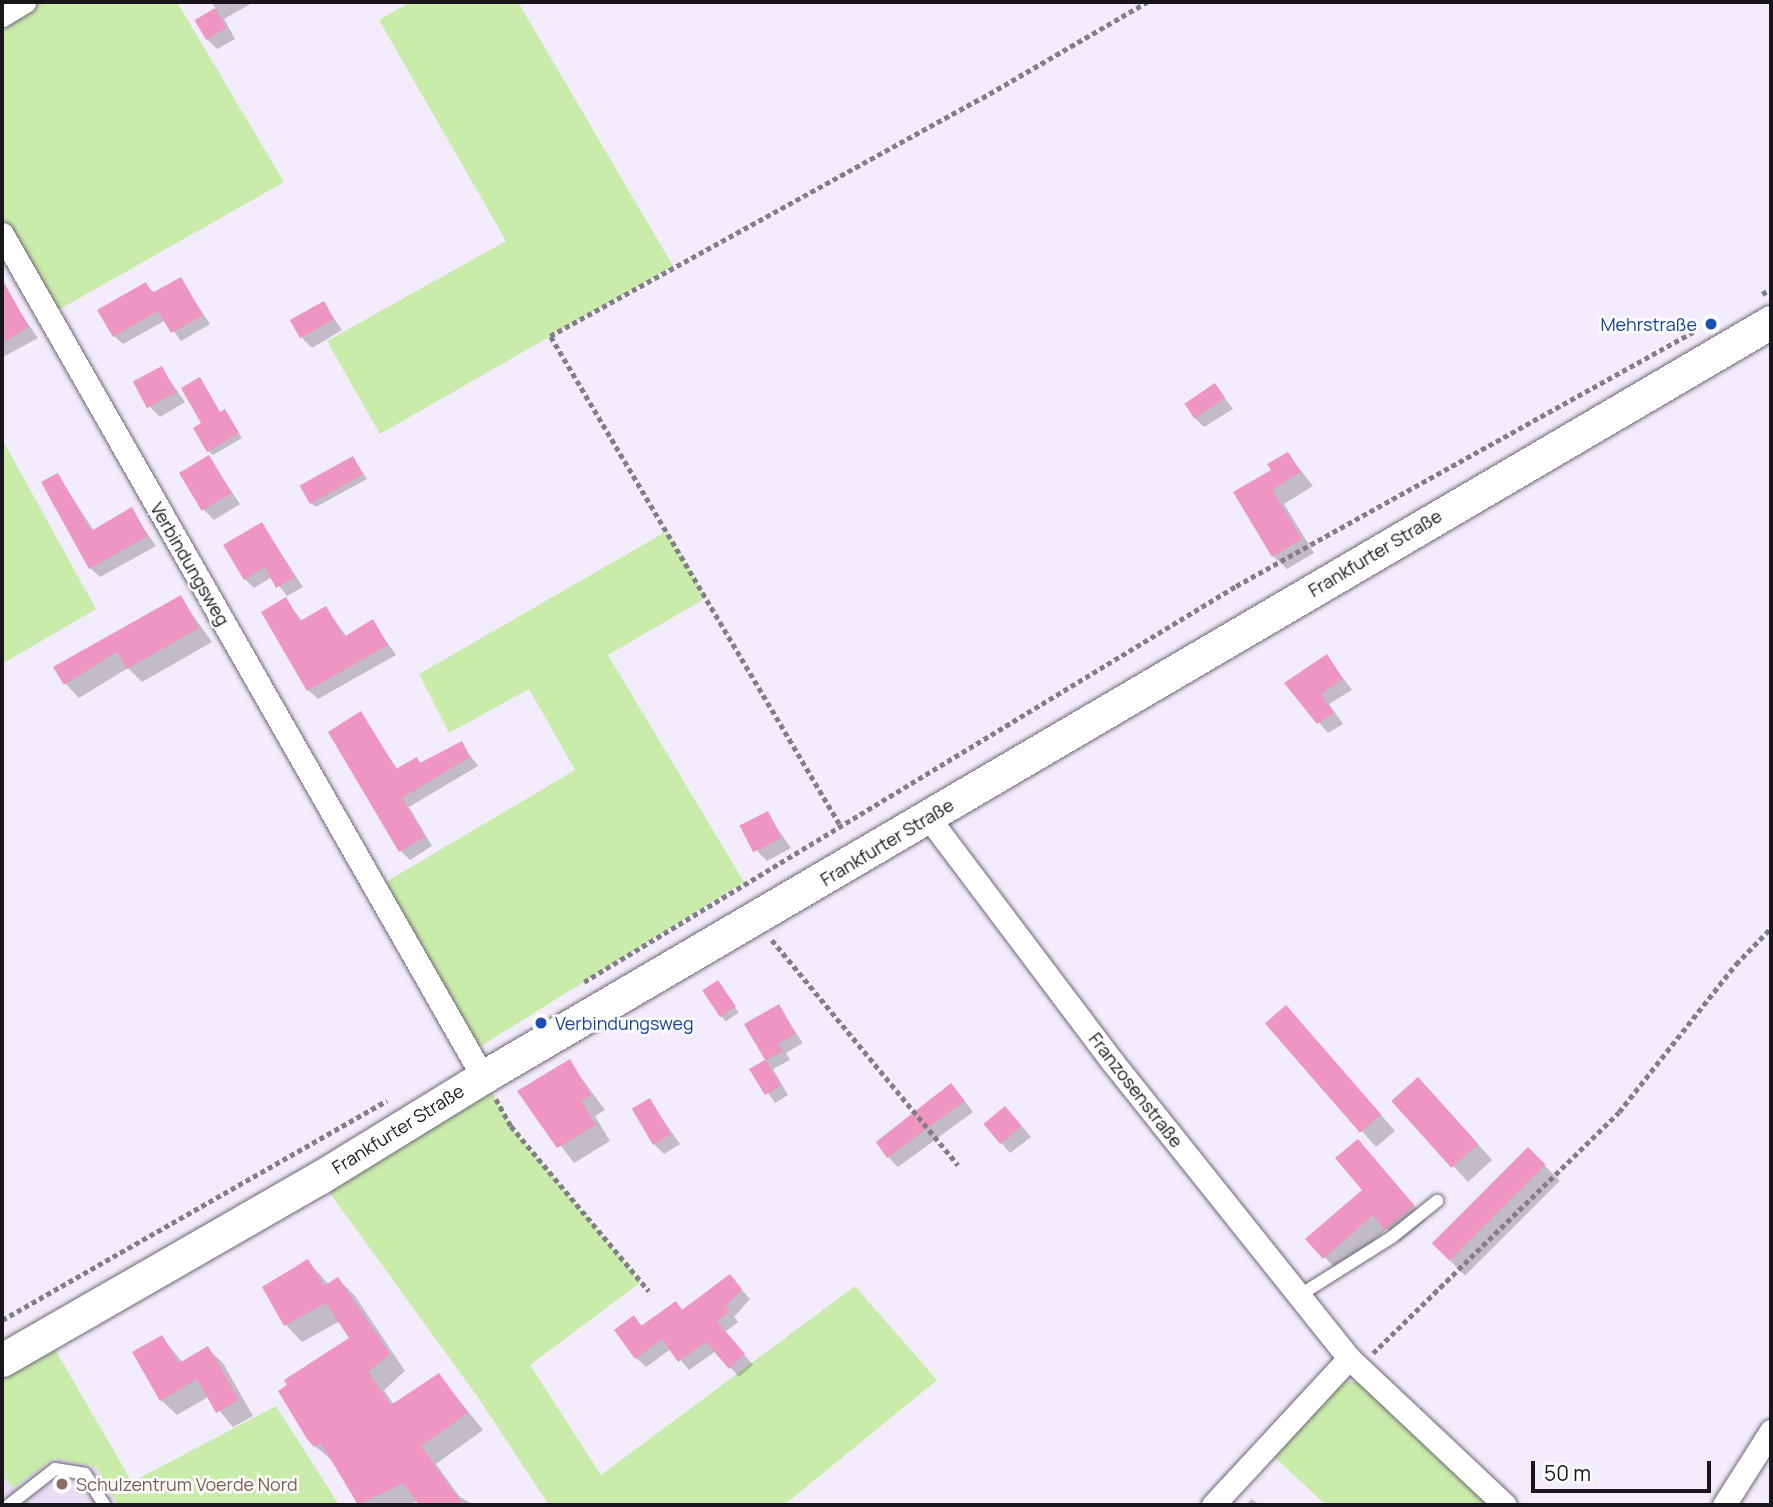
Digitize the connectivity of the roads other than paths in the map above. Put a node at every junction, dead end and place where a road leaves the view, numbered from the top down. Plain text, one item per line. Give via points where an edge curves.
1 (24, 2) edge
2 (2, 15) edge
3 (2, 234) edge
4 (1765, 309) edge
5 (928, 817) junction
6 (483, 1077) junction
7 (1437, 1201) dead end
8 (1300, 1295) junction
9 (2, 1360) edge
10 (1353, 1362) junction
11 (1771, 1431) edge
12 (9, 1505) edge
13 (104, 1505) edge
14 (1213, 1505) edge
15 (1505, 1505) edge
16 (1724, 1505) edge

1 - 2 street
3 - 6 street, Verbindungsweg
4 - 5 main road, Frankfurter Straße
5 - 6 main road, Frankfurter Straße
5 - 8 street, Franzosenstraße via 1111,1060
6 - 9 main road, Frankfurter Straße via 319,1178
7 - 8 lane via 1392,1237
8 - 10 street, Franzosenstraße
10 - 14 street
10 - 15 street, Franzosenstraße
11 - 16 street
12 - 13 lane via 55,1469 85,1474

